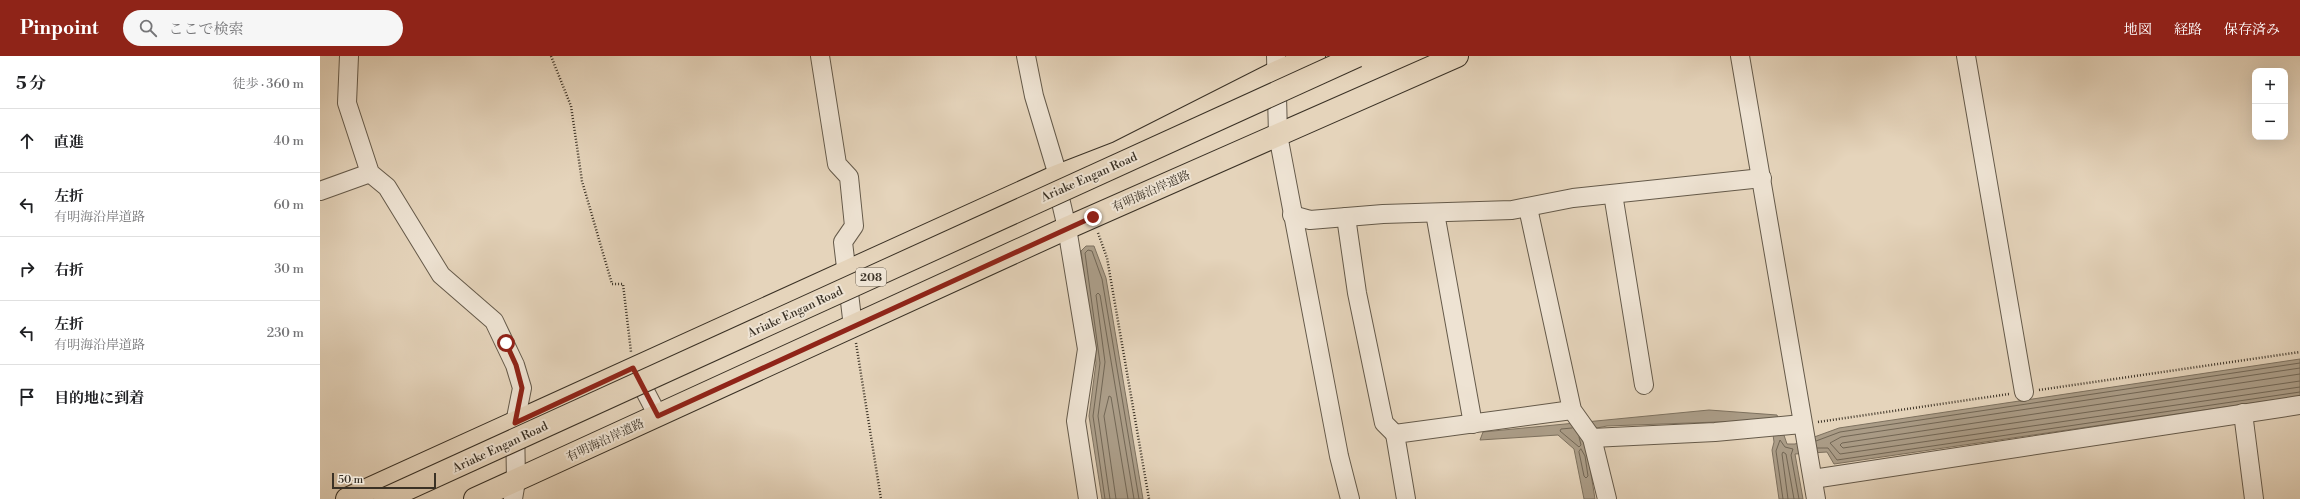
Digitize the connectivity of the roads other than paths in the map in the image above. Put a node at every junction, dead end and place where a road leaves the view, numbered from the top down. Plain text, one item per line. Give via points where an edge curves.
1 (349, 56) edge
2 (820, 56) edge
3 (1026, 56) edge
4 (1314, 56) edge
5 (1357, 56) edge
6 (1457, 56) edge
7 (1740, 56) edge
8 (1966, 56) edge
9 (1277, 64) edge
10 (1278, 134) junction
11 (370, 173) junction
12 (1055, 177) junction
13 (1762, 178) junction
14 (320, 191) edge
15 (1613, 194) junction
16 (1528, 208) junction
17 (1435, 213) junction
18 (1292, 215) junction
19 (1346, 217) junction
20 (1067, 228) junction
21 (848, 271) junction
22 (853, 327) junction
23 (633, 368) junction
24 (1644, 385) dead end
25 (2024, 392) road end
26 (2300, 405) edge
27 (1572, 410) junction
28 (2243, 413) junction
29 (658, 416) junction
30 (515, 423) junction
31 (1474, 424) junction
32 (1802, 424) junction
33 (1395, 434) junction
34 (1592, 438) junction
35 (1813, 479) junction
36 (514, 490) edge
37 (347, 499) edge
38 (385, 499) edge
39 (475, 499) edge
40 (1088, 499) edge
41 (1350, 499) edge
42 (1406, 499) edge
43 (1606, 499) edge
44 (1816, 499) edge
45 (2254, 499) edge

1 - 11 street via 346,103
2 - 21 street via 838,164 849,177 854,226 843,242
3 - 12 street via 1034,96 1056,169
4 - 9 main road
5 - 38 main road, Ariake Engan Road / 208, bridge
6 - 10 main road, 有明海沿岸道路
7 - 13 street
8 - 25 street
9 - 10 street
9 - 12 main road via 1117,153
10 - 18 street
10 - 20 main road, 有明海沿岸道路
11 - 14 street
11 - 30 street via 387,187 441,275 494,321 516,365 522,388
12 - 20 street
12 - 21 main road
13 - 15 street
13 - 32 street
15 - 16 street via 1573,198
15 - 24 street
16 - 17 street
16 - 27 street
17 - 19 street
17 - 31 street
18 - 19 street via 1310,220
18 - 41 street via 1339,456
19 - 33 street via 1357,293 1384,423
20 - 22 main road, 有明海沿岸道路
20 - 40 street via 1087,349 1076,421
21 - 22 street
21 - 23 main road
22 - 29 main road, 有明海沿岸道路
23 - 29 street
23 - 30 main road
26 - 28 street
27 - 31 street
27 - 34 street
28 - 35 street
28 - 45 street
29 - 36 main road, 有明海沿岸道路
30 - 36 street
30 - 37 main road
31 - 33 street
32 - 34 street via 1715,432
32 - 35 street
33 - 42 street
34 - 43 street
35 - 44 street
36 - 39 main road, 有明海沿岸道路

